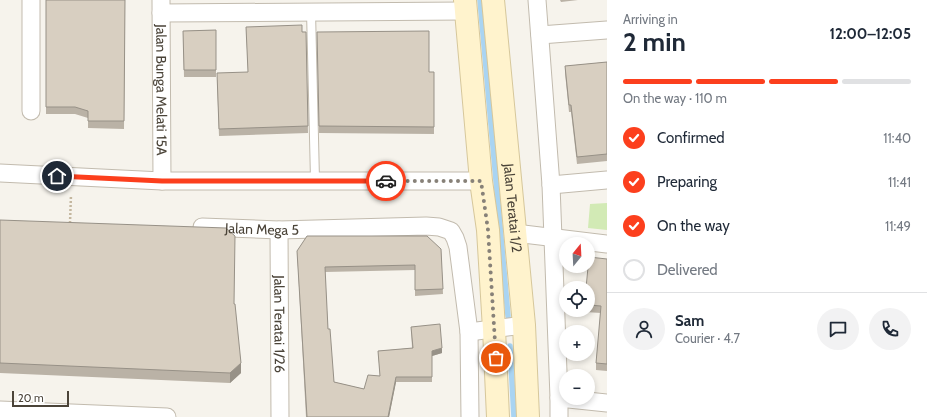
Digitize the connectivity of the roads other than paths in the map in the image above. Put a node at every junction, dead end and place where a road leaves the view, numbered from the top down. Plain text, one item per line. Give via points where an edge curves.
1 (31, 0) edge
2 (493, 0) edge
3 (537, 0) edge
4 (465, 5) edge
5 (161, 6) edge
6 (311, 11) junction
7 (607, 30) edge
8 (540, 36) junction
9 (31, 111) dead end
10 (0, 173) edge
11 (315, 180) junction
12 (607, 180) edge
13 (162, 181) junction
14 (481, 181) junction
15 (551, 185) junction
16 (186, 227) edge
17 (279, 230) junction
18 (515, 232) junction
19 (553, 237) junction
20 (607, 244) edge
21 (524, 325) junction
22 (494, 329) junction
23 (468, 332) junction
24 (559, 398) joint
25 (595, 402) edge
26 (607, 403) edge
27 (0, 410) edge
28 (25, 414) edge
29 (167, 417) edge
30 (280, 417) edge
31 (470, 417) edge
32 (498, 417) edge
33 (528, 417) edge
34 (558, 417) edge

1 - 9 street
2 - 18 main road, Jalan Teratai 1/2
3 - 8 street
4 - 6 street
4 - 14 main road, Jalan Teratai 1/2
5 - 6 street
5 - 13 street, Jalan Bunga Melati 15A
6 - 11 lane
7 - 8 street
8 - 15 street
10 - 13 street
11 - 13 street
11 - 14 street
12 - 15 street
14 - 22 main road, Jalan Teratai 1/2 via 488,230
15 - 19 street
16 - 17 street, Jalan Mega 5
17 - 23 street, Jalan Mega 5 via 426,226 451,231 458,247
17 - 30 street, Jalan Teratai 1/26
18 - 19 street
18 - 21 main road, Jalan Teratai 1/2
19 - 20 street
19 - 24 street
21 - 22 street
21 - 33 main road, Jalan Teratai 1/2
22 - 23 street
22 - 32 main road, Jalan Teratai 1/2
23 - 31 street
24 - 34 street
25 - 26 street
27 - 28 street
28 - 29 street

